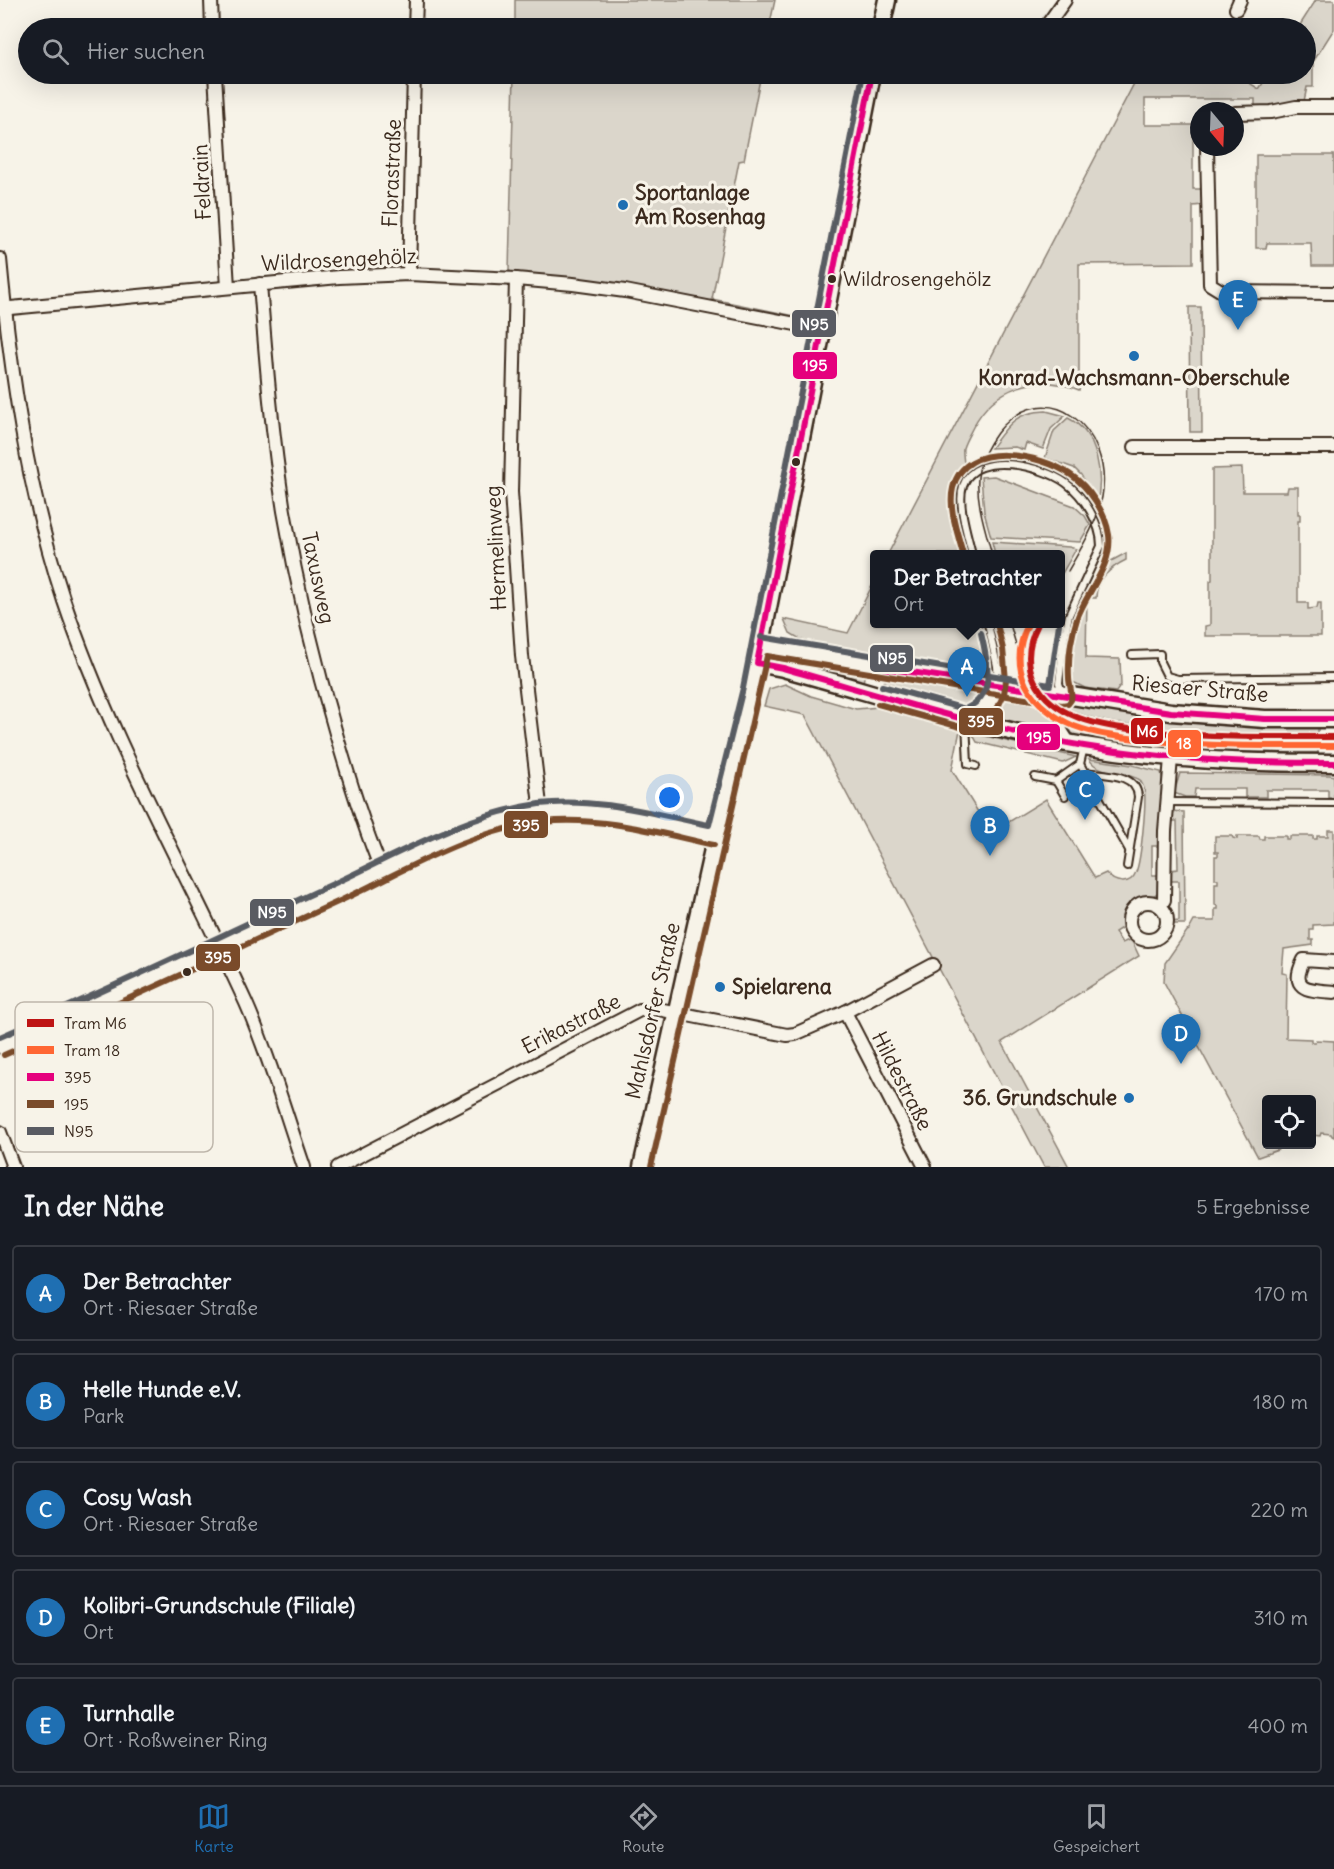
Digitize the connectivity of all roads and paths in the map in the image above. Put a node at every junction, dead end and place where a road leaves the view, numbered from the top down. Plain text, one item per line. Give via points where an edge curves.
1 (211, 0) edge
2 (416, 0) edge
3 (887, 0) edge
4 (1065, 0) edge
5 (212, 18) edge
6 (415, 18) edge
7 (883, 18) edge
8 (1052, 18) edge
9 (216, 84) edge
10 (414, 84) edge
11 (870, 84) edge
12 (1334, 107) edge
13 (1244, 113) edge
14 (1206, 156) edge
15 (0, 259) edge
16 (410, 274) junction
17 (516, 279) junction
18 (260, 284) junction
19 (228, 287) junction
20 (1334, 292) edge
21 (2, 309) edge
22 (821, 329) junction
23 (1136, 447) dead end
24 (1334, 447) edge
25 (971, 550) edge
26 (989, 628) edge
27 (759, 654) junction
28 (1132, 655) dead end
29 (886, 668) junction
30 (1334, 677) edge
31 (997, 685) junction
32 (879, 695) junction
33 (1064, 696) junction
34 (966, 719) junction
35 (1334, 719) edge
36 (1079, 745) junction
37 (1171, 758) junction
38 (1334, 763) edge
39 (1080, 764) junction
40 (976, 766) dead end
41 (1084, 772) junction
42 (1035, 777) dead end
43 (1056, 781) junction
44 (1065, 796) dead end
45 (1167, 802) junction
46 (1334, 803) edge
47 (540, 813) junction
48 (716, 836) junction
49 (1129, 850) junction
50 (1127, 866) dead end
51 (382, 871) junction
52 (1160, 906) dead end
53 (219, 946) junction
54 (1334, 962) edge
55 (933, 965) dead end
56 (1334, 992) edge
57 (102, 1002) edge
58 (675, 1012) junction
59 (845, 1012) junction
60 (15, 1040) edge
61 (0, 1047) edge
62 (0, 1132) edge
63 (13, 1167) edge
64 (304, 1167) edge
65 (338, 1167) edge
66 (642, 1167) edge
67 (925, 1167) edge

1 - 5 street
2 - 6 street
3 - 7 main road
4 - 8 street
9 - 19 street, Feldrain
10 - 16 street, Florastraße
11 - 22 main road, Mahlsdorfer Straße
12 - 13 street
14 - 20 street via 1210,284 1223,292
15 - 21 street
16 - 17 street, Wildrosengehölz
16 - 18 street, Wildrosengehölz
17 - 22 street, Wildrosengehölz via 625,291
17 - 47 street, Hermelinweg via 511,492 522,656
18 - 19 street, Wildrosengehölz
18 - 51 street, Taxusweg via 273,433 296,571 331,717
19 - 21 street, Wildrosengehölz
21 - 53 street via 26,459 65,603 114,730
22 - 27 main road, Mahlsdorfer Straße
23 - 24 street
25 - 33 lane via 961,496 965,480 980,469 1012,463 1037,470 1064,481 1084,503 1099,530 1101,546 1069,615 1059,683
26 - 31 lane
27 - 29 main road, Riesaer Straße
27 - 32 main road
27 - 48 main road, Mahlsdorfer Straße
28 - 30 lane via 1160,654 1167,676 1178,679
29 - 31 main road, Riesaer Straße
29 - 32 main road via 873,675 870,683
31 - 33 main road, Riesaer Straße
31 - 34 main road via 988,706
32 - 34 main road
33 - 35 main road, Riesaer Straße via 1193,714
33 - 36 lane via 1061,725
34 - 36 main road
34 - 40 lane via 968,764
36 - 37 main road
36 - 39 lane
37 - 38 main road
37 - 45 street
39 - 41 lane
39 - 43 lane
41 - 49 lane
41 - 49 lane via 1127,779 1137,788
42 - 43 lane
43 - 44 lane
45 - 46 lane
45 - 52 street via 1164,900
47 - 48 street via 601,813
47 - 51 street via 472,830
48 - 58 main road, Mahlsdorfer Straße
49 - 50 lane
51 - 53 street
53 - 57 street
53 - 64 street via 253,1021
54 - 56 street via 1304,960 1299,981 1307,990
55 - 59 street, Erikastraße
58 - 59 street, Erikastraße via 787,1035 801,1033
58 - 65 street, Erikastraße via 640,1010
58 - 66 main road, Mahlsdorfer Straße
59 - 67 street, Hildestraße
60 - 61 street
62 - 63 street

